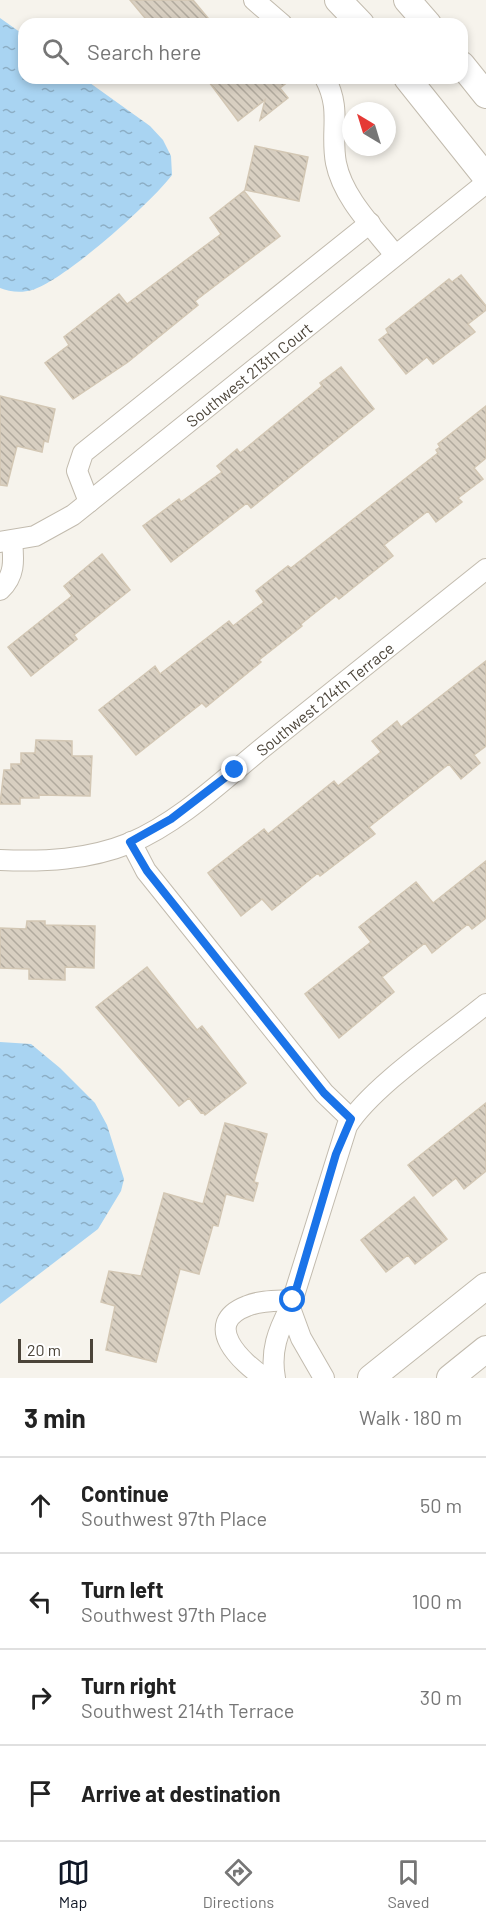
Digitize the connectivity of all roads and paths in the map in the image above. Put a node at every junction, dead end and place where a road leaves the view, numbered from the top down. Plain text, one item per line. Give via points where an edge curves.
1 (254, 0) edge
2 (338, 0) edge
3 (407, 0) edge
4 (275, 18) edge
5 (355, 18) edge
6 (423, 18) edge
7 (468, 72) edge
8 (328, 84) edge
9 (412, 84) edge
10 (486, 95) edge
11 (486, 177) edge
12 (486, 183) edge
13 (370, 223) junction
14 (395, 255) junction
15 (89, 502) junction
16 (6, 542) edge
17 (486, 569) edge
18 (0, 590) edge
19 (130, 842) junction
20 (0, 860) edge
21 (486, 1004) edge
22 (351, 1119) junction
23 (486, 1286) edge
24 (292, 1304) junction
25 (486, 1349) edge
26 (265, 1378) edge
27 (275, 1378) edge
28 (324, 1378) edge
29 (371, 1378) edge
30 (450, 1378) edge

1 - 4 street
2 - 5 street
3 - 6 street
7 - 10 street
8 - 13 street via 335,100 334,150 340,178
9 - 11 street
12 - 14 street, Southwest 213th Court
13 - 14 street
13 - 15 street via 83,453 77,471
14 - 15 street, Southwest 213th Court
15 - 16 street, Southwest 213th Court via 50,530
16 - 18 street via 14,566
17 - 19 street, Southwest 214th Terrace via 195,801
19 - 20 street, Southwest 214th Terrace via 104,852 61,859
19 - 22 street via 161,890 324,1093
21 - 22 street via 380,1090
22 - 24 street via 336,1154
23 - 29 street
24 - 26 street via 244,1307 226,1326 230,1348
24 - 27 street via 276,1335
24 - 28 street via 301,1338
25 - 30 street

